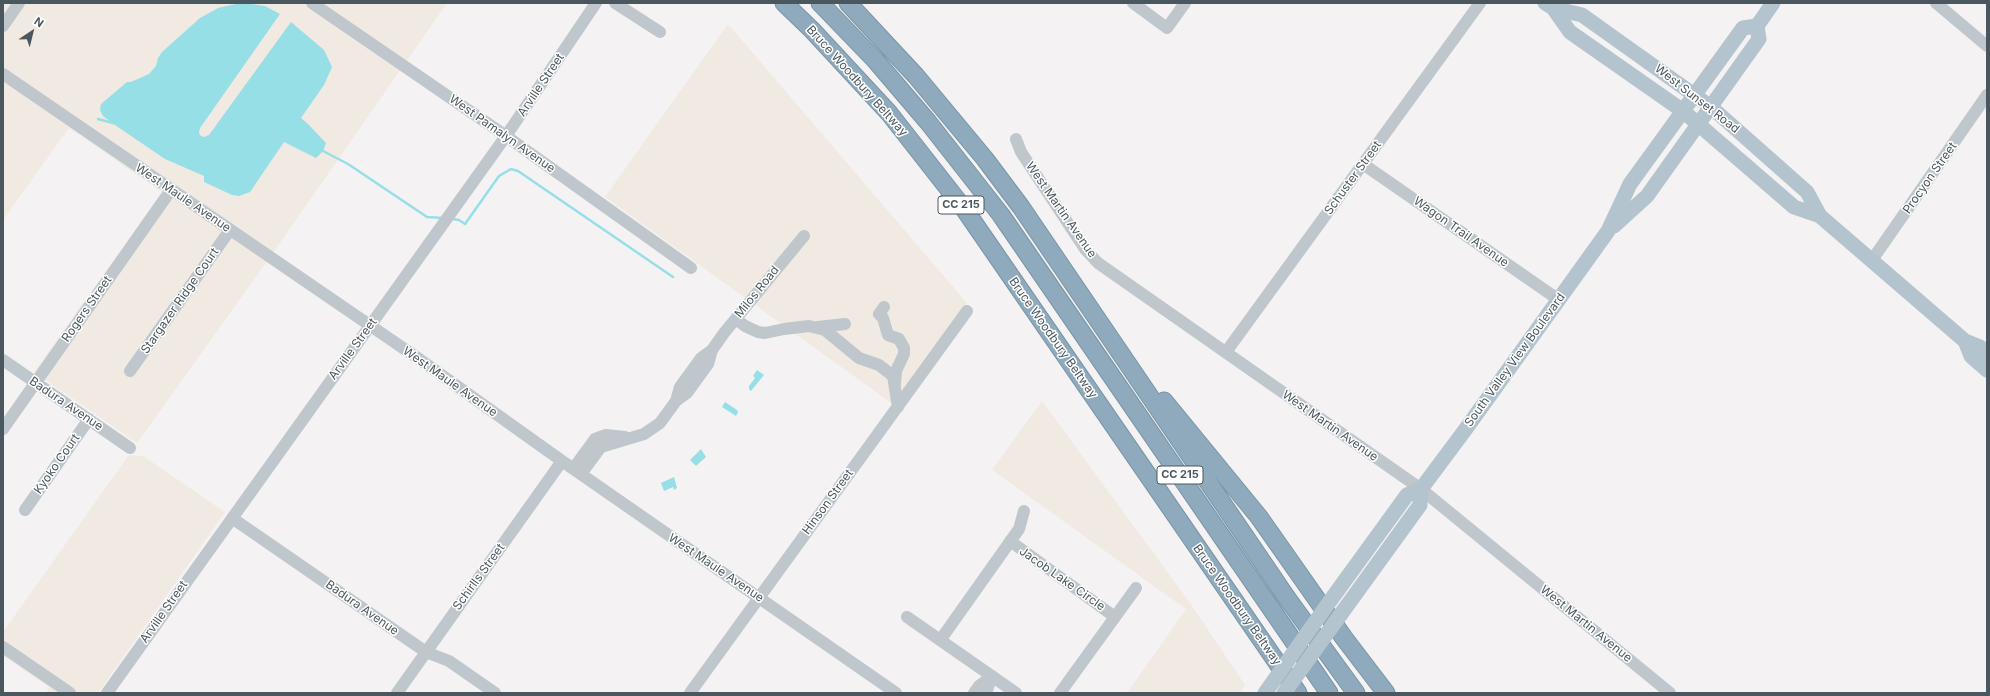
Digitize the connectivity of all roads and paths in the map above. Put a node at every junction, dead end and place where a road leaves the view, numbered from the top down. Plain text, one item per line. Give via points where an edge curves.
1 (19, 3) edge
2 (312, 3) edge
3 (596, 3) edge
4 (615, 3) edge
5 (784, 3) edge
6 (820, 3) edge
7 (848, 3) edge
8 (1133, 3) edge
9 (1185, 3) edge
10 (1480, 3) edge
11 (1773, 3) edge
12 (1936, 3) edge
13 (1549, 6) edge
14 (3, 26) edge
15 (1757, 26) junction
16 (660, 32) dead end
17 (1987, 46) edge
18 (3, 74) edge
19 (1695, 95) junction
20 (1987, 95) edge
21 (1711, 107) junction
22 (1683, 111) junction
23 (1699, 124) junction
24 (506, 136) junction
25 (1016, 139) dead end
26 (1363, 164) junction
27 (171, 190) junction
28 (1820, 216) junction
29 (230, 230) junction
30 (1608, 231) junction
31 (804, 236) dead end
32 (1872, 260) junction
33 (691, 268) dead end
34 (1559, 300) junction
35 (884, 307) dead end
36 (967, 311) dead end
37 (736, 319) junction
38 (845, 324) dead end
39 (1100, 325) junction
40 (370, 326) junction
41 (818, 327) junction
42 (1965, 341) junction
43 (1226, 352) junction
44 (1987, 353) edge
45 (3, 360) edge
46 (1987, 370) edge
47 (130, 371) dead end
48 (35, 383) junction
49 (895, 384) junction
50 (898, 407) junction
51 (89, 419) junction
52 (3, 429) edge
53 (130, 448) dead end
54 (562, 462) junction
55 (577, 472) junction
56 (1421, 490) junction
57 (25, 510) dead end
58 (1024, 511) dead end
59 (232, 518) junction
60 (1010, 542) junction
61 (1136, 588) dead end
62 (759, 597) junction
63 (1115, 616) junction
64 (907, 617) dead end
65 (941, 639) junction
66 (3, 647) edge
67 (426, 652) junction
68 (992, 676) junction
69 (70, 693) edge
70 (107, 693) edge
71 (398, 693) edge
72 (495, 693) edge
73 (690, 693) edge
74 (896, 693) edge
75 (974, 693) edge
76 (986, 693) edge
77 (1016, 693) edge
78 (1060, 693) edge
79 (1265, 693) edge
80 (1284, 693) edge
81 (1298, 693) edge
82 (1329, 693) edge
83 (1356, 693) edge
84 (1386, 693) edge
85 (1670, 693) edge

1 - 14 street
2 - 24 street, West Pamalyn Avenue
3 - 24 street, Arville Street
4 - 16 street
5 - 81 highway, Bruce Woodbury Beltway / CC 215 via 889,113 965,210
6 - 82 highway, CC 215 via 876,61 933,128 1001,215
7 - 39 highway, CC 215 via 916,76 985,158
8 - 9 street via 1167,28
10 - 26 street, Schuster Street
11 - 15 main road, South Valley View Boulevard
12 - 17 street
13 - 19 main road, West Sunset Road via 1582,15
13 - 22 main road, West Sunset Road via 1570,32
15 - 19 main road, South Valley View Boulevard via 1743,28
15 - 21 main road, South Valley View Boulevard via 1759,39
18 - 27 street, West Maule Avenue
19 - 21 main road, West Sunset Road
19 - 22 main road, South Valley View Boulevard
20 - 32 street, Procyon Street
21 - 23 main road, South Valley View Boulevard
21 - 28 main road, West Sunset Road via 1807,192
22 - 23 main road, West Sunset Road
22 - 30 main road, South Valley View Boulevard via 1630,184
23 - 28 main road, West Sunset Road via 1794,207
23 - 30 main road, South Valley View Boulevard via 1647,196
24 - 33 street, West Pamalyn Avenue
24 - 40 street, Arville Street
25 - 43 street, West Martin Avenue via 1021,152 1085,249 1098,263
26 - 34 street, Wagon Trail Avenue
26 - 43 street, Schuster Street
27 - 29 street, West Maule Avenue
27 - 48 street, Rogers Street
28 - 32 main road, West Sunset Road
29 - 40 street, West Maule Avenue
29 - 47 street, Stargazer Ridge Court
30 - 34 main road, South Valley View Boulevard
31 - 37 street, Milos Road
32 - 42 main road, West Sunset Road
34 - 56 main road, South Valley View Boulevard
35 - 49 street via 879,314 884,318 888,335 899,339 904,348 896,371
36 - 50 street, Hinson Street
37 - 41 street via 745,326 766,333 790,328
37 - 55 street, Milos Road via 712,350 701,358 680,387 676,401 656,426 644,434 601,447
38 - 41 street
39 - 83 highway, CC 215 via 1287,598
39 - 84 highway via 1259,517
40 - 54 street, West Maule Avenue
40 - 59 street, Arville Street
41 - 49 street via 859,358 872,362 888,372 893,376
42 - 44 main road, West Sunset Road
42 - 46 main road, West Sunset Road via 1972,356
43 - 56 street, West Martin Avenue
45 - 48 street, Badura Avenue
48 - 51 street, Badura Avenue
48 - 52 street, Rogers Street
49 - 50 street
50 - 62 street, Hinson Street
51 - 53 street, Badura Avenue
51 - 57 street, Kyoko Court
54 - 55 street, West Maule Avenue
54 - 67 street, Schirlls Street
55 - 62 street, West Maule Avenue
56 - 79 main road, South Valley View Boulevard, bridge via 1407,495
56 - 80 main road, South Valley View Boulevard, bridge via 1420,505
56 - 85 street, West Martin Avenue
58 - 60 street, Jacob Lake Circle via 1022,522
59 - 67 street, Badura Avenue
59 - 70 street, Arville Street
60 - 63 street, Jacob Lake Circle
60 - 65 street, Jacob Lake Circle
61 - 63 street, Jacob Lake Circle
62 - 73 street, Hinson Street
62 - 74 street, West Maule Avenue
63 - 78 street, Jacob Lake Circle
64 - 65 street via 933,637
65 - 68 street
66 - 69 street
67 - 71 street, Schirlls Street
67 - 72 street, Badura Avenue via 449,661
68 - 75 street
68 - 76 street
68 - 77 street

